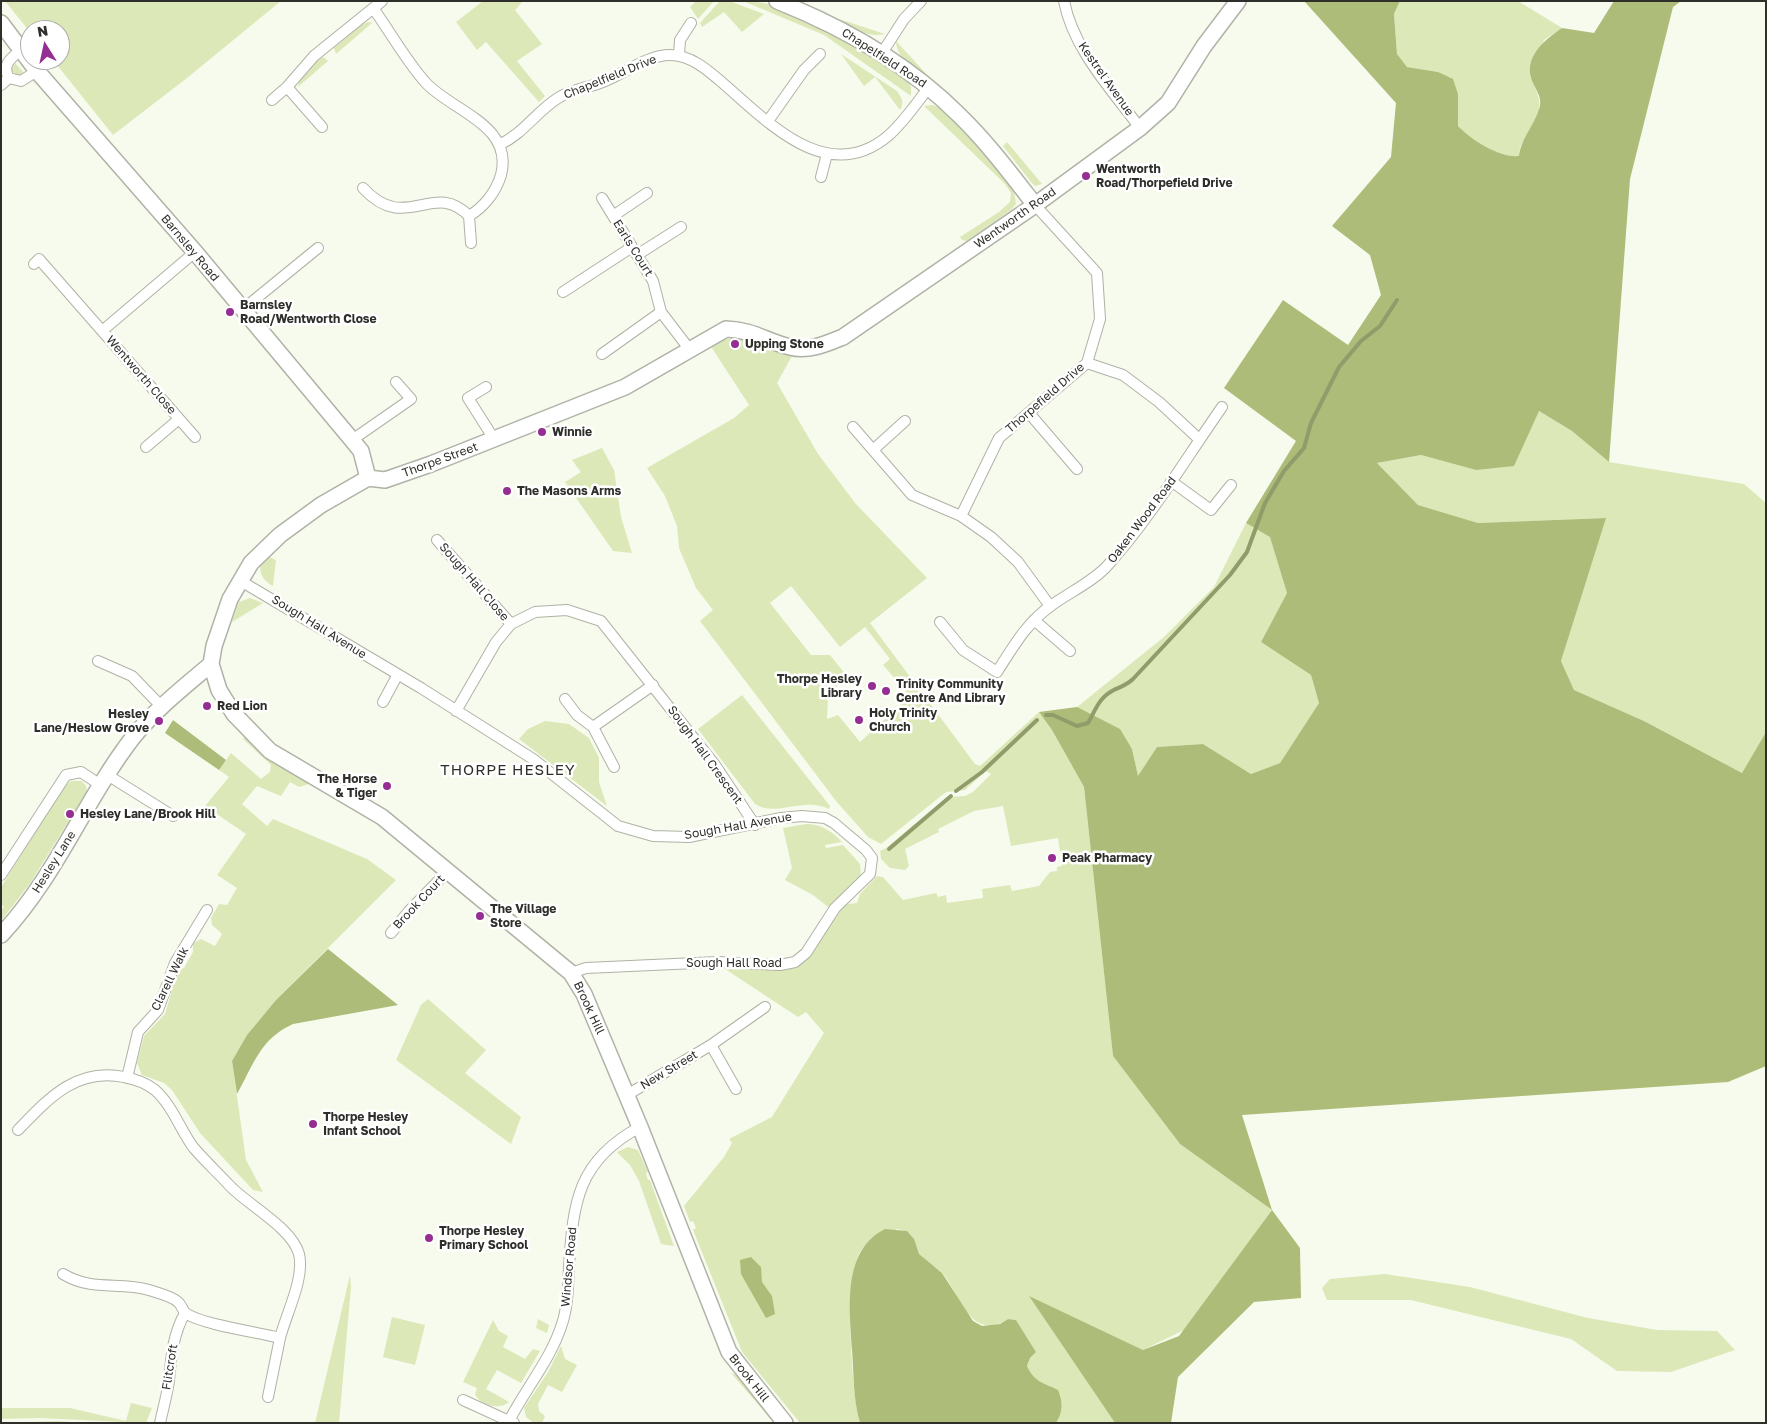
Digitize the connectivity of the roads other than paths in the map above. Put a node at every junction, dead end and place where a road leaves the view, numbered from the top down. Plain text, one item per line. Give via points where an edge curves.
1 (382, 1) edge
2 (777, 1) edge
3 (921, 1) edge
4 (1064, 1) edge
5 (1238, 1) edge
6 (373, 8) junction
7 (1, 23) edge
8 (691, 23) dead end
9 (20, 49) edge
10 (20, 51) edge
11 (882, 53) junction
12 (820, 54) dead end
13 (679, 55) junction
14 (37, 72) joint
15 (5, 81) edge
16 (287, 87) junction
17 (929, 87) junction
18 (272, 100) dead end
19 (768, 121) junction
20 (322, 127) dead end
21 (1140, 128) junction
22 (499, 145) junction
23 (827, 154) junction
24 (821, 177) dead end
25 (363, 188) dead end
26 (647, 193) dead end
27 (602, 198) dead end
28 (1035, 205) junction
29 (469, 216) junction
30 (613, 216) junction
31 (681, 227) dead end
32 (471, 243) dead end
33 (318, 248) dead end
34 (634, 251) junction
35 (195, 252) junction
36 (34, 264) dead end
37 (563, 292) dead end
38 (242, 310) junction
39 (661, 312) junction
40 (742, 329) joint
41 (102, 331) junction
42 (690, 350) junction
43 (602, 354) dead end
44 (1087, 363) junction
45 (396, 382) dead end
46 (486, 388) dead end
47 (1222, 406) dead end
48 (1029, 413) junction
49 (180, 419) junction
50 (905, 421) dead end
51 (853, 427) dead end
52 (195, 437) dead end
53 (1199, 439) junction
54 (352, 440) junction
55 (494, 440) junction
56 (146, 448) dead end
57 (874, 450) junction
58 (1077, 468) dead end
59 (368, 478) junction
60 (1171, 481) junction
61 (1230, 486) dead end
62 (961, 516) junction
63 (437, 540) dead end
64 (239, 580) junction
65 (1050, 606) junction
66 (1034, 620) junction
67 (940, 622) dead end
68 (511, 624) junction
69 (1070, 651) dead end
70 (98, 661) dead end
71 (211, 664) junction
72 (398, 676) junction
73 (653, 685) junction
74 (565, 699) dead end
75 (383, 702) dead end
76 (161, 706) junction
77 (456, 711) junction
78 (594, 727) junction
79 (614, 767) dead end
80 (105, 781) junction
81 (173, 816) dead end
82 (754, 825) junction
83 (872, 858) joint
84 (448, 872) junction
85 (1, 875) edge
86 (206, 910) dead end
87 (391, 932) dead end
88 (1, 935) edge
89 (571, 973) junction
90 (766, 1007) dead end
91 (711, 1045) junction
92 (127, 1078) junction
93 (736, 1089) dead end
94 (627, 1095) junction
95 (640, 1127) junction
96 (18, 1130) dead end
97 (64, 1274) dead end
98 (185, 1313) junction
99 (280, 1338) junction
100 (268, 1397) dead end
101 (463, 1400) dead end
102 (512, 1422) edge
103 (160, 1423) edge
104 (785, 1423) edge

1 - 6 street
2 - 11 main road, Chapelfield Road via 822,19
3 - 11 street via 904,19
4 - 21 street, Kestrel Avenue via 1071,25 1086,54
5 - 21 main road, Wentworth Road via 1204,46 1168,103
6 - 16 street via 314,56
6 - 22 street via 428,85 487,128
7 - 9 main road, Barnsley Road
8 - 13 street via 680,40
10 - 15 street via 7,62
11 - 17 main road, Chapelfield Road
12 - 19 street via 804,70
13 - 19 street via 703,67
13 - 22 street, Chapelfield Drive via 657,57 620,75 563,95 520,134
14 - 15 street via 21,81
14 - 35 main road, Barnsley Road
16 - 18 street
16 - 20 street
17 - 23 street via 886,137 863,151 846,155
17 - 28 main road, Chapelfield Road via 998,158
19 - 23 street via 789,137
21 - 28 main road, Wentworth Road
22 - 29 street via 503,169 499,183 483,205
23 - 24 street
25 - 29 street via 376,202 388,208 443,202 461,208
26 - 30 street
27 - 30 street, Earls Court
28 - 40 main road, Wentworth Road via 843,337 822,346 789,347
28 - 44 street, Thorpefield Drive via 1097,273 1100,319
29 - 32 street
30 - 34 street, Earls Court
31 - 34 street
33 - 38 street
34 - 37 street
34 - 39 street, Earls Court via 653,281
35 - 38 main road, Barnsley Road
35 - 41 street, Wentworth Close
36 - 41 street, Wentworth Close via 39,259
38 - 54 main road, Barnsley Road
39 - 42 street, Earls Court
39 - 43 street
40 - 42 main road, Thorpe Street via 726,329
41 - 49 street, Wentworth Close
42 - 55 main road, Thorpe Street via 625,387
44 - 48 street, Thorpefield Drive
44 - 53 street via 1123,375 1159,402
45 - 54 street via 411,399
46 - 55 street via 468,398
47 - 53 street, Oaken Wood Road
48 - 58 street
48 - 62 street, Thorpefield Drive via 999,438
49 - 52 street, Wentworth Close
49 - 56 street, Wentworth Close
50 - 57 street
51 - 57 street
53 - 60 street, Oaken Wood Road
54 - 59 main road, Barnsley Road via 361,451
55 - 59 main road, Thorpe Street via 385,480
57 - 62 street via 912,495
59 - 64 main road, Thorpe Street via 321,505 280,535 251,563
60 - 61 street via 1211,510
60 - 65 street, Oaken Wood Road via 1107,567
62 - 65 street via 1018,562
63 - 68 street, Sough Hall Close
64 - 71 main road, Thorpe Street via 217,632
64 - 72 street, Sough Hall Avenue
65 - 66 street, Oaken Wood Road
66 - 67 street, Oaken Wood Road via 1020,635 997,672 963,650
66 - 69 street
68 - 73 street, Sough Hall Crescent via 534,612 567,610 601,622
68 - 77 street, Sough Hall Crescent via 496,642
70 - 76 street via 132,676
71 - 76 main road, Hesley Lane
71 - 84 main road, Brook Hill via 219,690 234,714 270,751 382,817
72 - 75 street
72 - 77 street, Sough Hall Avenue
73 - 78 street
73 - 82 street, Sough Hall Crescent via 716,765
74 - 78 street via 577,715
76 - 80 main road, Hesley Lane via 133,738
77 - 82 street, Sough Hall Avenue via 533,759 618,826 653,836 689,837
78 - 79 street
80 - 81 street
80 - 85 street via 81,772 66,775
80 - 88 main road, Hesley Lane via 28,902
82 - 83 street, Sough Hall Avenue via 781,818 825,818
83 - 89 street, Sough Hall Road via 870,874 835,908 806,953 795,962 780,965 718,962 586,968
84 - 87 street, Brook Court
84 - 89 main road, Brook Hill
86 - 92 street, Clarell Walk via 175,963 158,1010 138,1032
89 - 94 main road, Brook Hill via 584,994
90 - 91 street, New Street
91 - 93 street, New Street
91 - 94 street, New Street
92 - 96 street via 96,1075 77,1080
92 - 99 street via 155,1090 194,1148 247,1203 294,1242 299,1255 300,1279
94 - 95 main road, Brook Hill
95 - 102 street, Windsor Road via 603,1152 586,1178 571,1229 562,1324
95 - 104 main road, Brook Hill via 729,1352
97 - 98 street via 98,1287 133,1286 151,1291 176,1300
98 - 99 street
98 - 103 street, Flitcroft via 170,1359
99 - 100 street
101 - 102 street, Windsor Road

